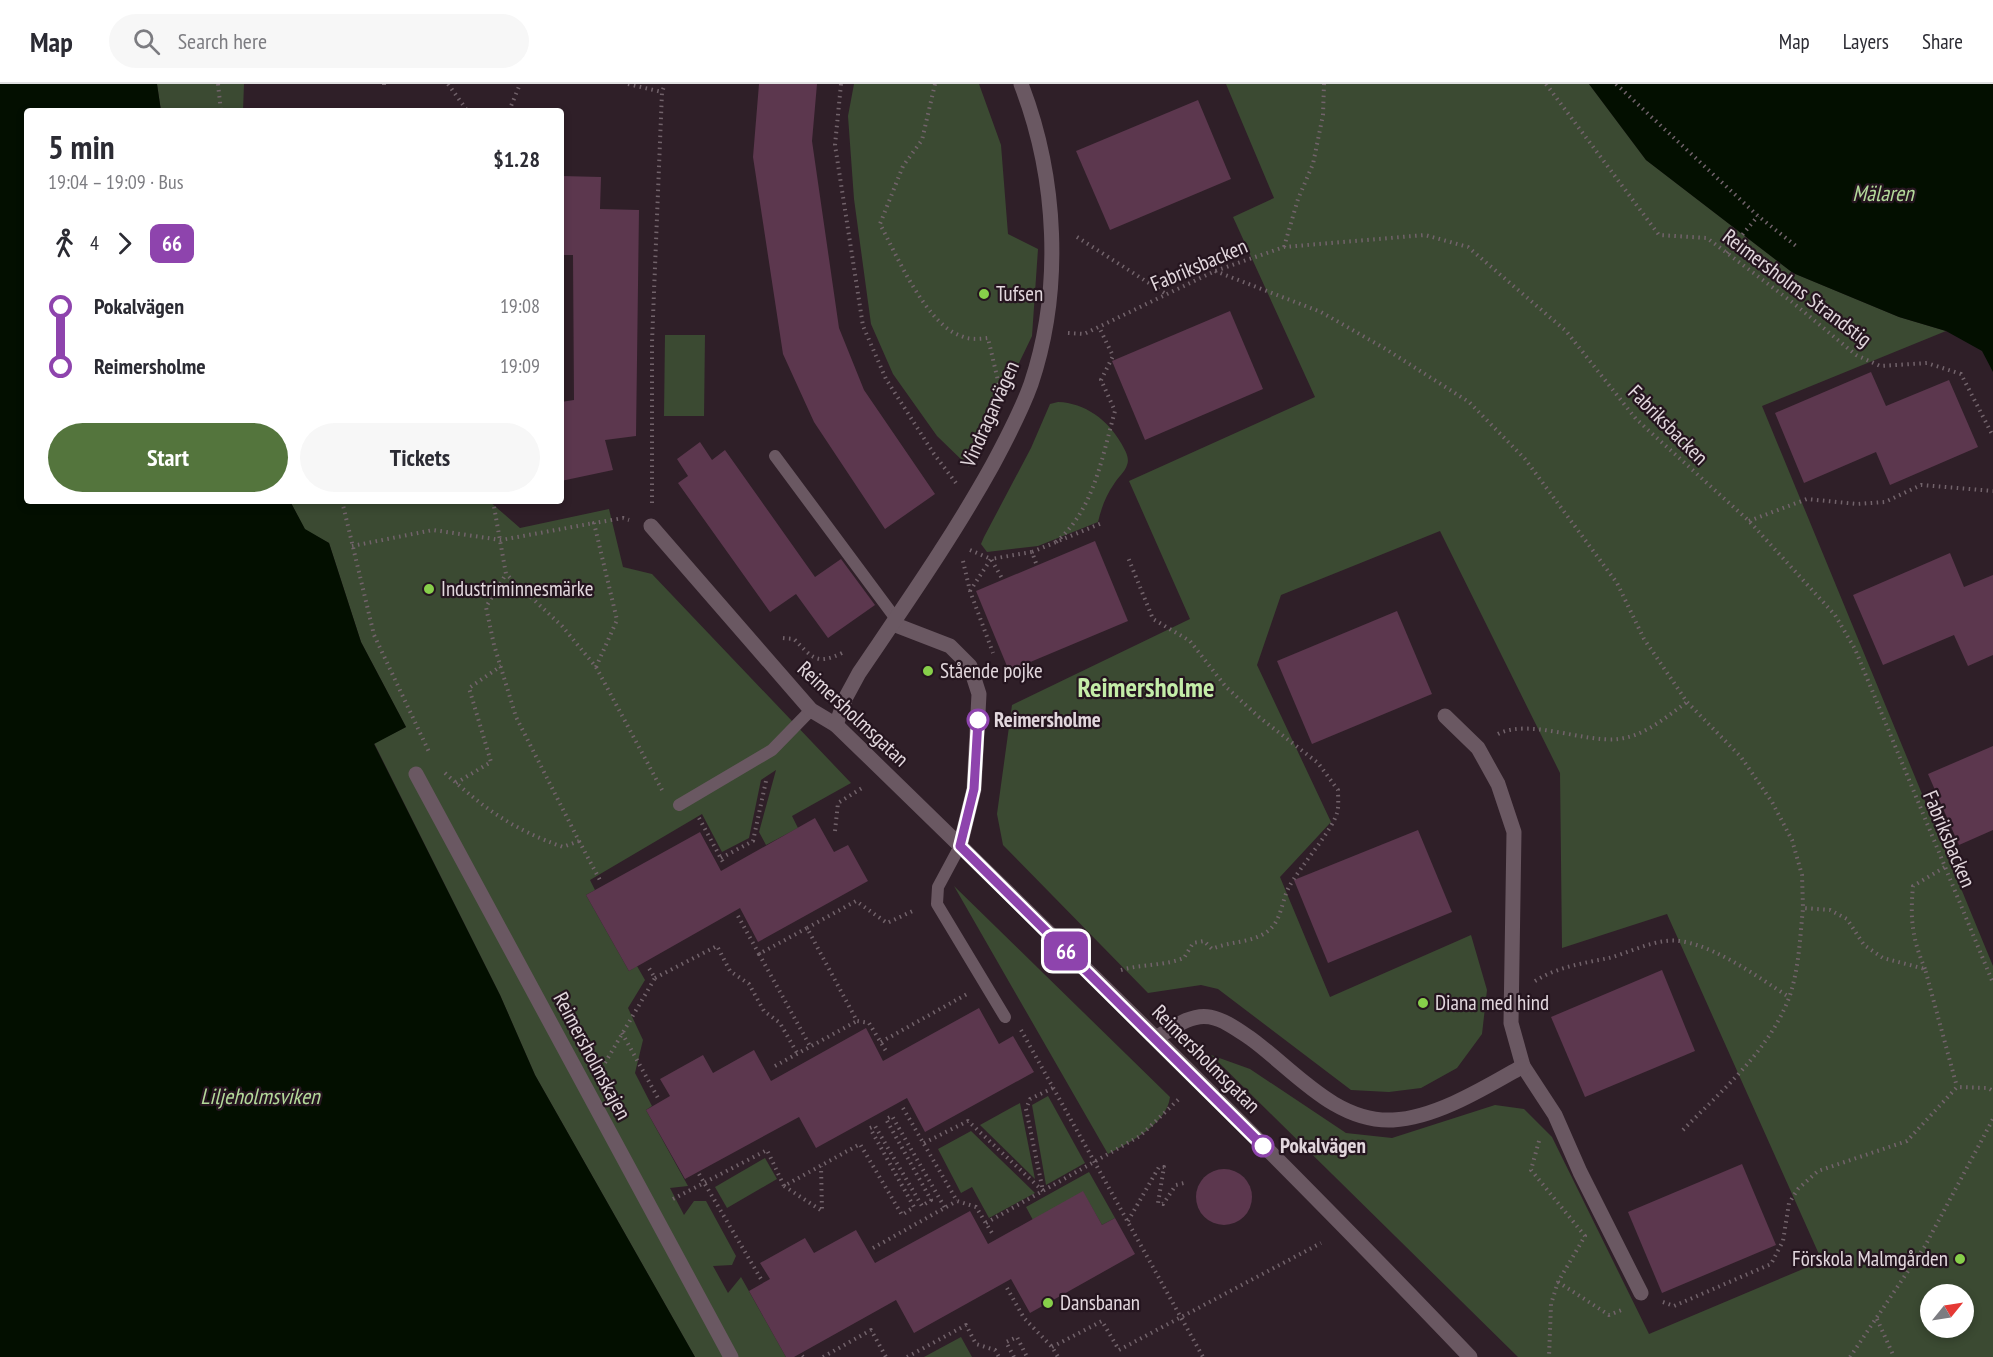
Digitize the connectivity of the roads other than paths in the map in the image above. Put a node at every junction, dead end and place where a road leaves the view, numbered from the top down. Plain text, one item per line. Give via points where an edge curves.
1 (1021, 84) edge
2 (775, 456) dead end
3 (651, 526) road end
4 (894, 621) junction
5 (811, 710) junction
6 (1444, 716) dead end
7 (836, 725) junction
8 (416, 774) road end
9 (680, 805) road end
10 (960, 846) junction
11 (1005, 1017) road end
12 (1156, 1038) junction
13 (1523, 1066) junction
14 (1641, 1293) road end
15 (731, 1357) edge
16 (1470, 1357) edge

1 - 4 street, Vindragarvägen via 1043,160 1050,216 1046,332 1030,385 1004,444 965,515
2 - 4 lane
3 - 5 street, Reimersholmsgatan
4 - 7 street, Vindragarvägen via 859,673
4 - 10 street via 950,645 970,666 979,694 974,789
5 - 7 street, Reimersholmsgatan
5 - 9 lane via 772,750
6 - 13 street via 1478,748 1498,784 1514,832 1511,1023
7 - 10 street, Reimersholmsgatan
8 - 15 street, Reimersholmskajen
10 - 11 lane via 938,887 937,904
10 - 12 street, Reimersholmsgatan
12 - 13 street via 1179,1023 1208,1016 1232,1025 1336,1106 1365,1118 1394,1120 1452,1105
12 - 16 street, Reimersholmsgatan
13 - 14 street via 1555,1115

